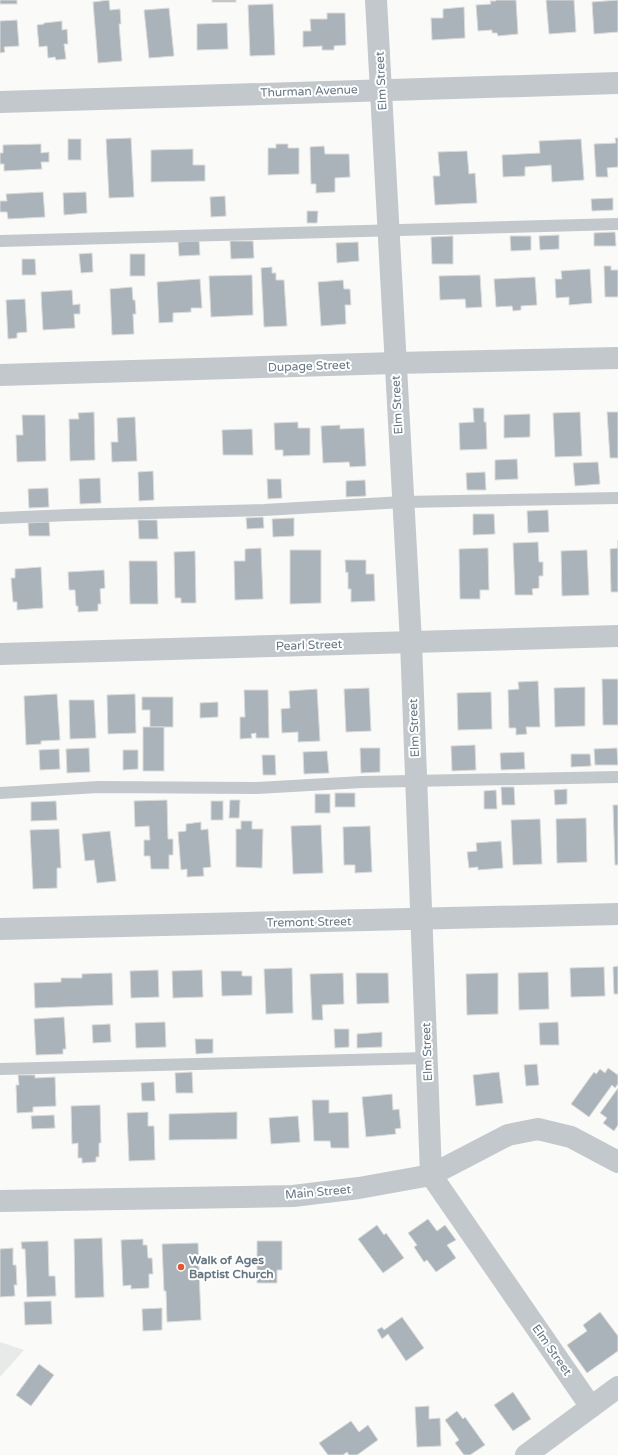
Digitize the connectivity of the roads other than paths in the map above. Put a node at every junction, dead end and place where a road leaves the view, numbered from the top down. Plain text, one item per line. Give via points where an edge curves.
1 (376, 0) edge
2 (618, 83) edge
3 (381, 89) junction
4 (0, 102) edge
5 (618, 224) edge
6 (388, 230) junction
7 (0, 241) edge
8 (618, 358) edge
9 (395, 363) junction
10 (0, 375) edge
11 (618, 498) edge
12 (403, 502) junction
13 (0, 518) edge
14 (618, 636) edge
15 (411, 642) junction
16 (0, 654) edge
17 (618, 777) edge
18 (416, 781) junction
19 (0, 793) edge
20 (618, 914) edge
21 (422, 920) junction
22 (0, 929) edge
23 (427, 1058) junction
24 (0, 1069) edge
25 (618, 1162) edge
26 (431, 1176) junction
27 (0, 1201) edge
28 (618, 1387) edge
29 (591, 1407) junction
30 (526, 1455) edge

1 - 3 street, Elm Street
2 - 3 street, Thurman Avenue
3 - 4 street, Thurman Avenue
3 - 6 street, Elm Street
5 - 6 lane
6 - 7 lane
6 - 9 street, Elm Street
8 - 9 street, Dupage Street
9 - 10 street, Dupage Street
9 - 12 street, Elm Street
11 - 12 lane
12 - 13 lane via 264,510
12 - 15 street, Elm Street
14 - 15 street, Pearl Street
15 - 16 street, Pearl Street
15 - 18 street, Elm Street
17 - 18 lane
18 - 19 lane via 257,788 98,787
18 - 21 street, Elm Street
20 - 21 street, Tremont Street
21 - 22 street, Tremont Street
21 - 23 street, Elm Street
23 - 24 lane
23 - 26 street, Elm Street
25 - 26 street, Main Street via 571,1136 538,1129 508,1135
26 - 27 street, Main Street via 293,1196
26 - 29 street, Elm Street
28 - 29 street
29 - 30 street

